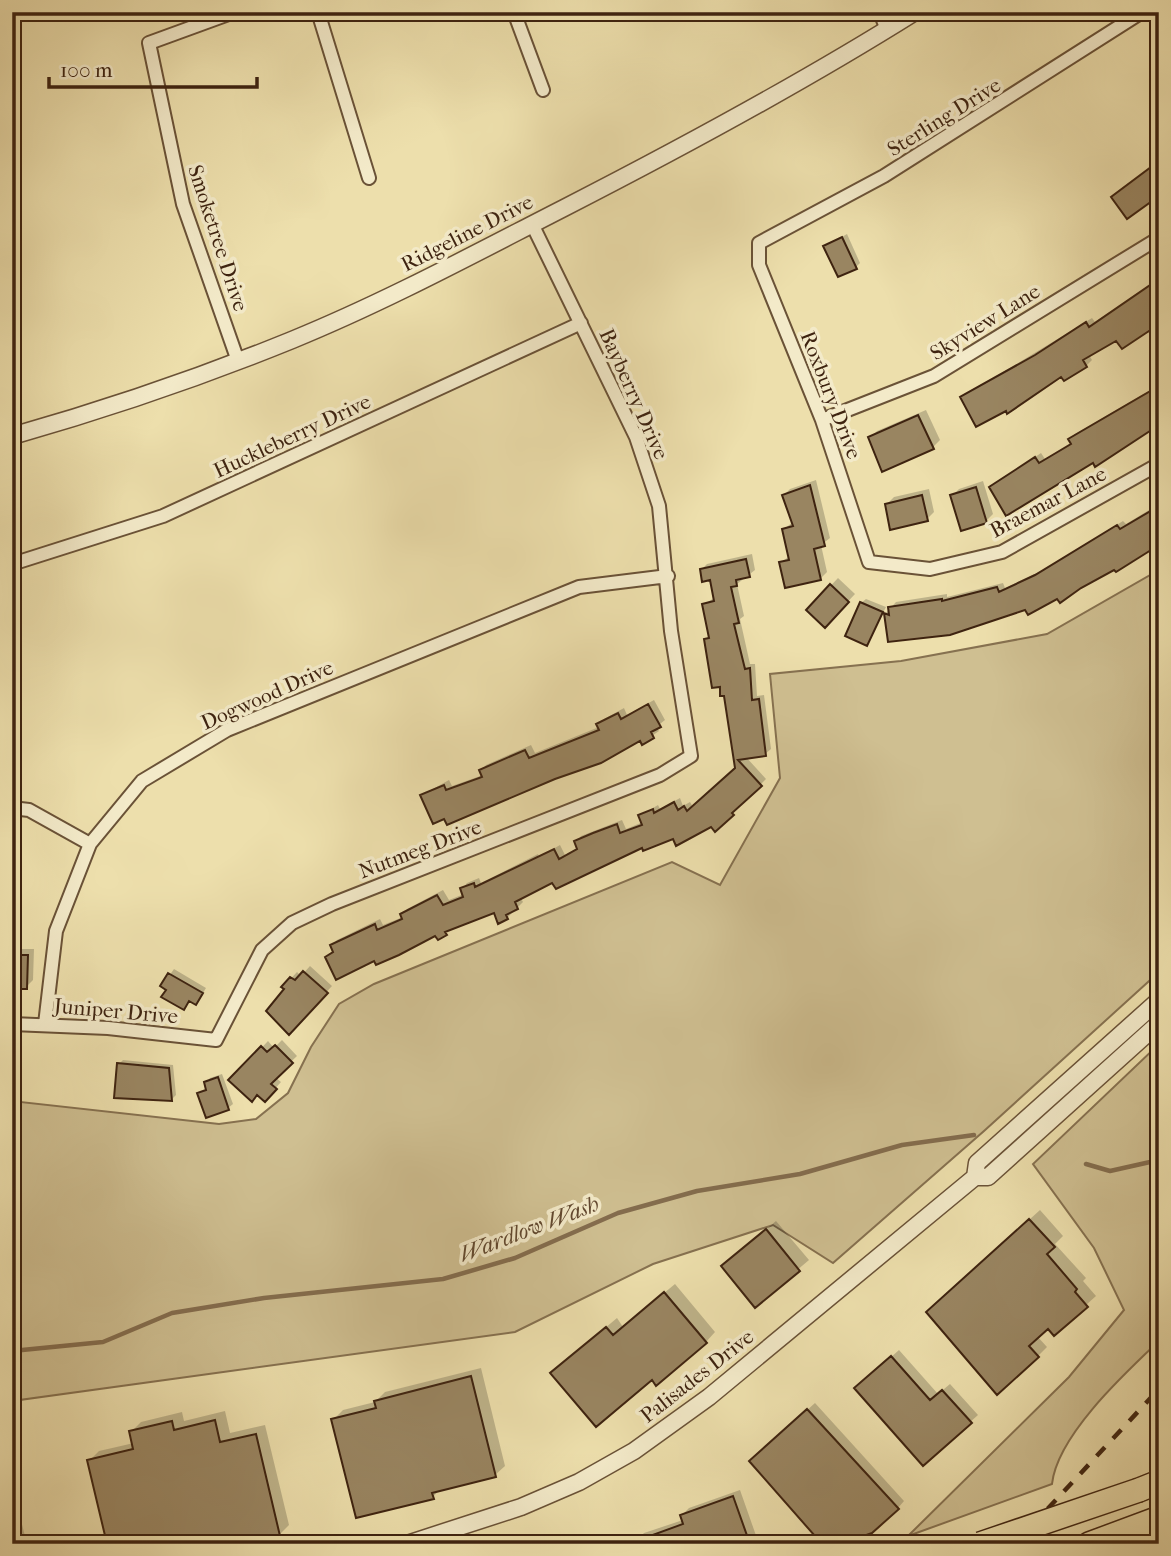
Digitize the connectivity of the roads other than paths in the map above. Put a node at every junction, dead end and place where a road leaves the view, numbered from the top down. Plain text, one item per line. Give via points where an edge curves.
1 (234, 12) edge
2 (318, 12) edge
3 (514, 12) edge
4 (880, 12) edge
5 (915, 12) edge
6 (1142, 12) edge
7 (887, 30) junction
8 (543, 90) dead end
9 (369, 178) dead end
10 (532, 224) junction
11 (1159, 238) edge
12 (759, 243) joint
13 (581, 323) junction
14 (238, 361) junction
15 (822, 420) junction
16 (12, 436) edge
17 (1159, 464) edge
18 (869, 562) joint
19 (12, 564) edge
20 (668, 576) junction
21 (691, 755) joint
22 (12, 808) edge
23 (90, 844) junction
24 (1159, 1000) edge
25 (1159, 1023) edge
26 (12, 1024) edge
27 (45, 1024) junction
28 (216, 1040) joint
29 (975, 1177) junction
30 (1149, 1486) edge
31 (1159, 1518) edge
32 (1091, 1543) edge
33 (407, 1544) edge
34 (980, 1544) edge

1 - 14 street, Smoketree Drive via 149,43 183,204
2 - 9 street
3 - 8 street
4 - 7 street
5 - 7 street, Ridgeline Drive
6 - 12 street, Sterling Drive via 884,176
7 - 10 street, Ridgeline Drive via 715,128
10 - 13 street, Bayberry Drive
10 - 14 street, Ridgeline Drive via 371,304
11 - 15 street, Skyview Lane via 934,376
12 - 15 street, Roxbury Drive via 760,265
13 - 19 street, Huckleberry Drive via 163,516
13 - 20 street, Bayberry Drive via 636,437 659,506
14 - 16 street, Ridgeline Drive via 90,414
15 - 18 street, Roxbury Drive
17 - 18 street, Braemar Lane via 1002,552 930,569
20 - 21 street, Bayberry Drive via 671,631
20 - 23 street, Dogwood Drive via 579,587 227,730 142,781
21 - 28 street, Nutmeg Drive via 660,775 292,923 261,950
22 - 23 street via 29,810
23 - 27 street, Dogwood Drive via 56,931
24 - 29 street, Palisades Drive via 977,1163
25 - 29 street, Palisades Drive via 988,1177
26 - 27 street, Juniper Drive
27 - 28 street, Juniper Drive
29 - 33 street, Palisades Drive via 709,1398 634,1451 521,1507
30 - 34 highway, bridge
31 - 32 highway

